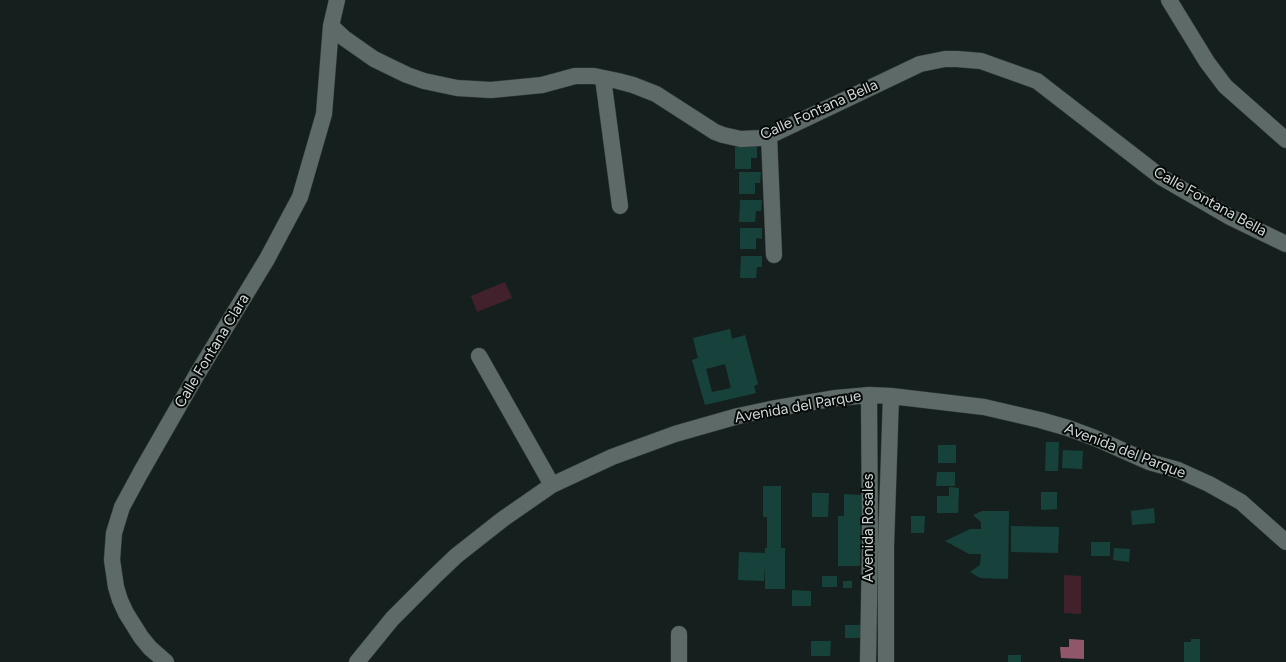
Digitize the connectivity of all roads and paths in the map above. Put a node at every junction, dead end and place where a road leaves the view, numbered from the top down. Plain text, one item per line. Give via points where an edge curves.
1 (337, 0) edge
2 (1169, 0) edge
3 (331, 26) junction
4 (603, 78) junction
5 (769, 136) junction
6 (1286, 140) edge
7 (620, 206) dead end
8 (1286, 244) edge
9 (774, 255) dead end
10 (479, 356) dead end
11 (869, 395) junction
12 (891, 396) junction
13 (552, 485) junction
14 (1286, 542) edge
15 (870, 546) junction
16 (886, 546) junction
17 (679, 634) dead end
18 (166, 662) edge
19 (357, 662) edge
20 (679, 662) edge
21 (868, 662) edge
22 (886, 662) edge

1 - 3 street
2 - 6 street via 1225,86
3 - 4 street, Calle Fontana Bella via 374,59 407,75 440,85 474,90 508,90 542,85 575,76
3 - 18 street, Calle Fontana Clara via 324,114 300,197 267,259 144,465 118,520 112,560 120,600 141,637
4 - 5 street, Calle Fontana Bella via 633,84 656,94 723,135 741,139
4 - 7 street
5 - 8 street, Calle Fontana Bella via 920,64 945,59 981,61 1037,81 1161,177 1230,217
5 - 9 street
10 - 13 street
11 - 12 street, Avenida del Parque
11 - 13 street, Avenida del Parque via 803,403 706,424 637,447
11 - 15 street, Avenida Rosales
12 - 14 street, Avenida del Parque via 984,407 1047,422 1095,438 1149,462 1178,470 1209,484 1240,502
12 - 16 street, Avenida Rosales
13 - 19 street, Avenida del Parque via 497,523 445,566 392,620
15 - 16 street
15 - 21 street, Avenida Rosales
16 - 22 street, Avenida Rosales
17 - 20 street

